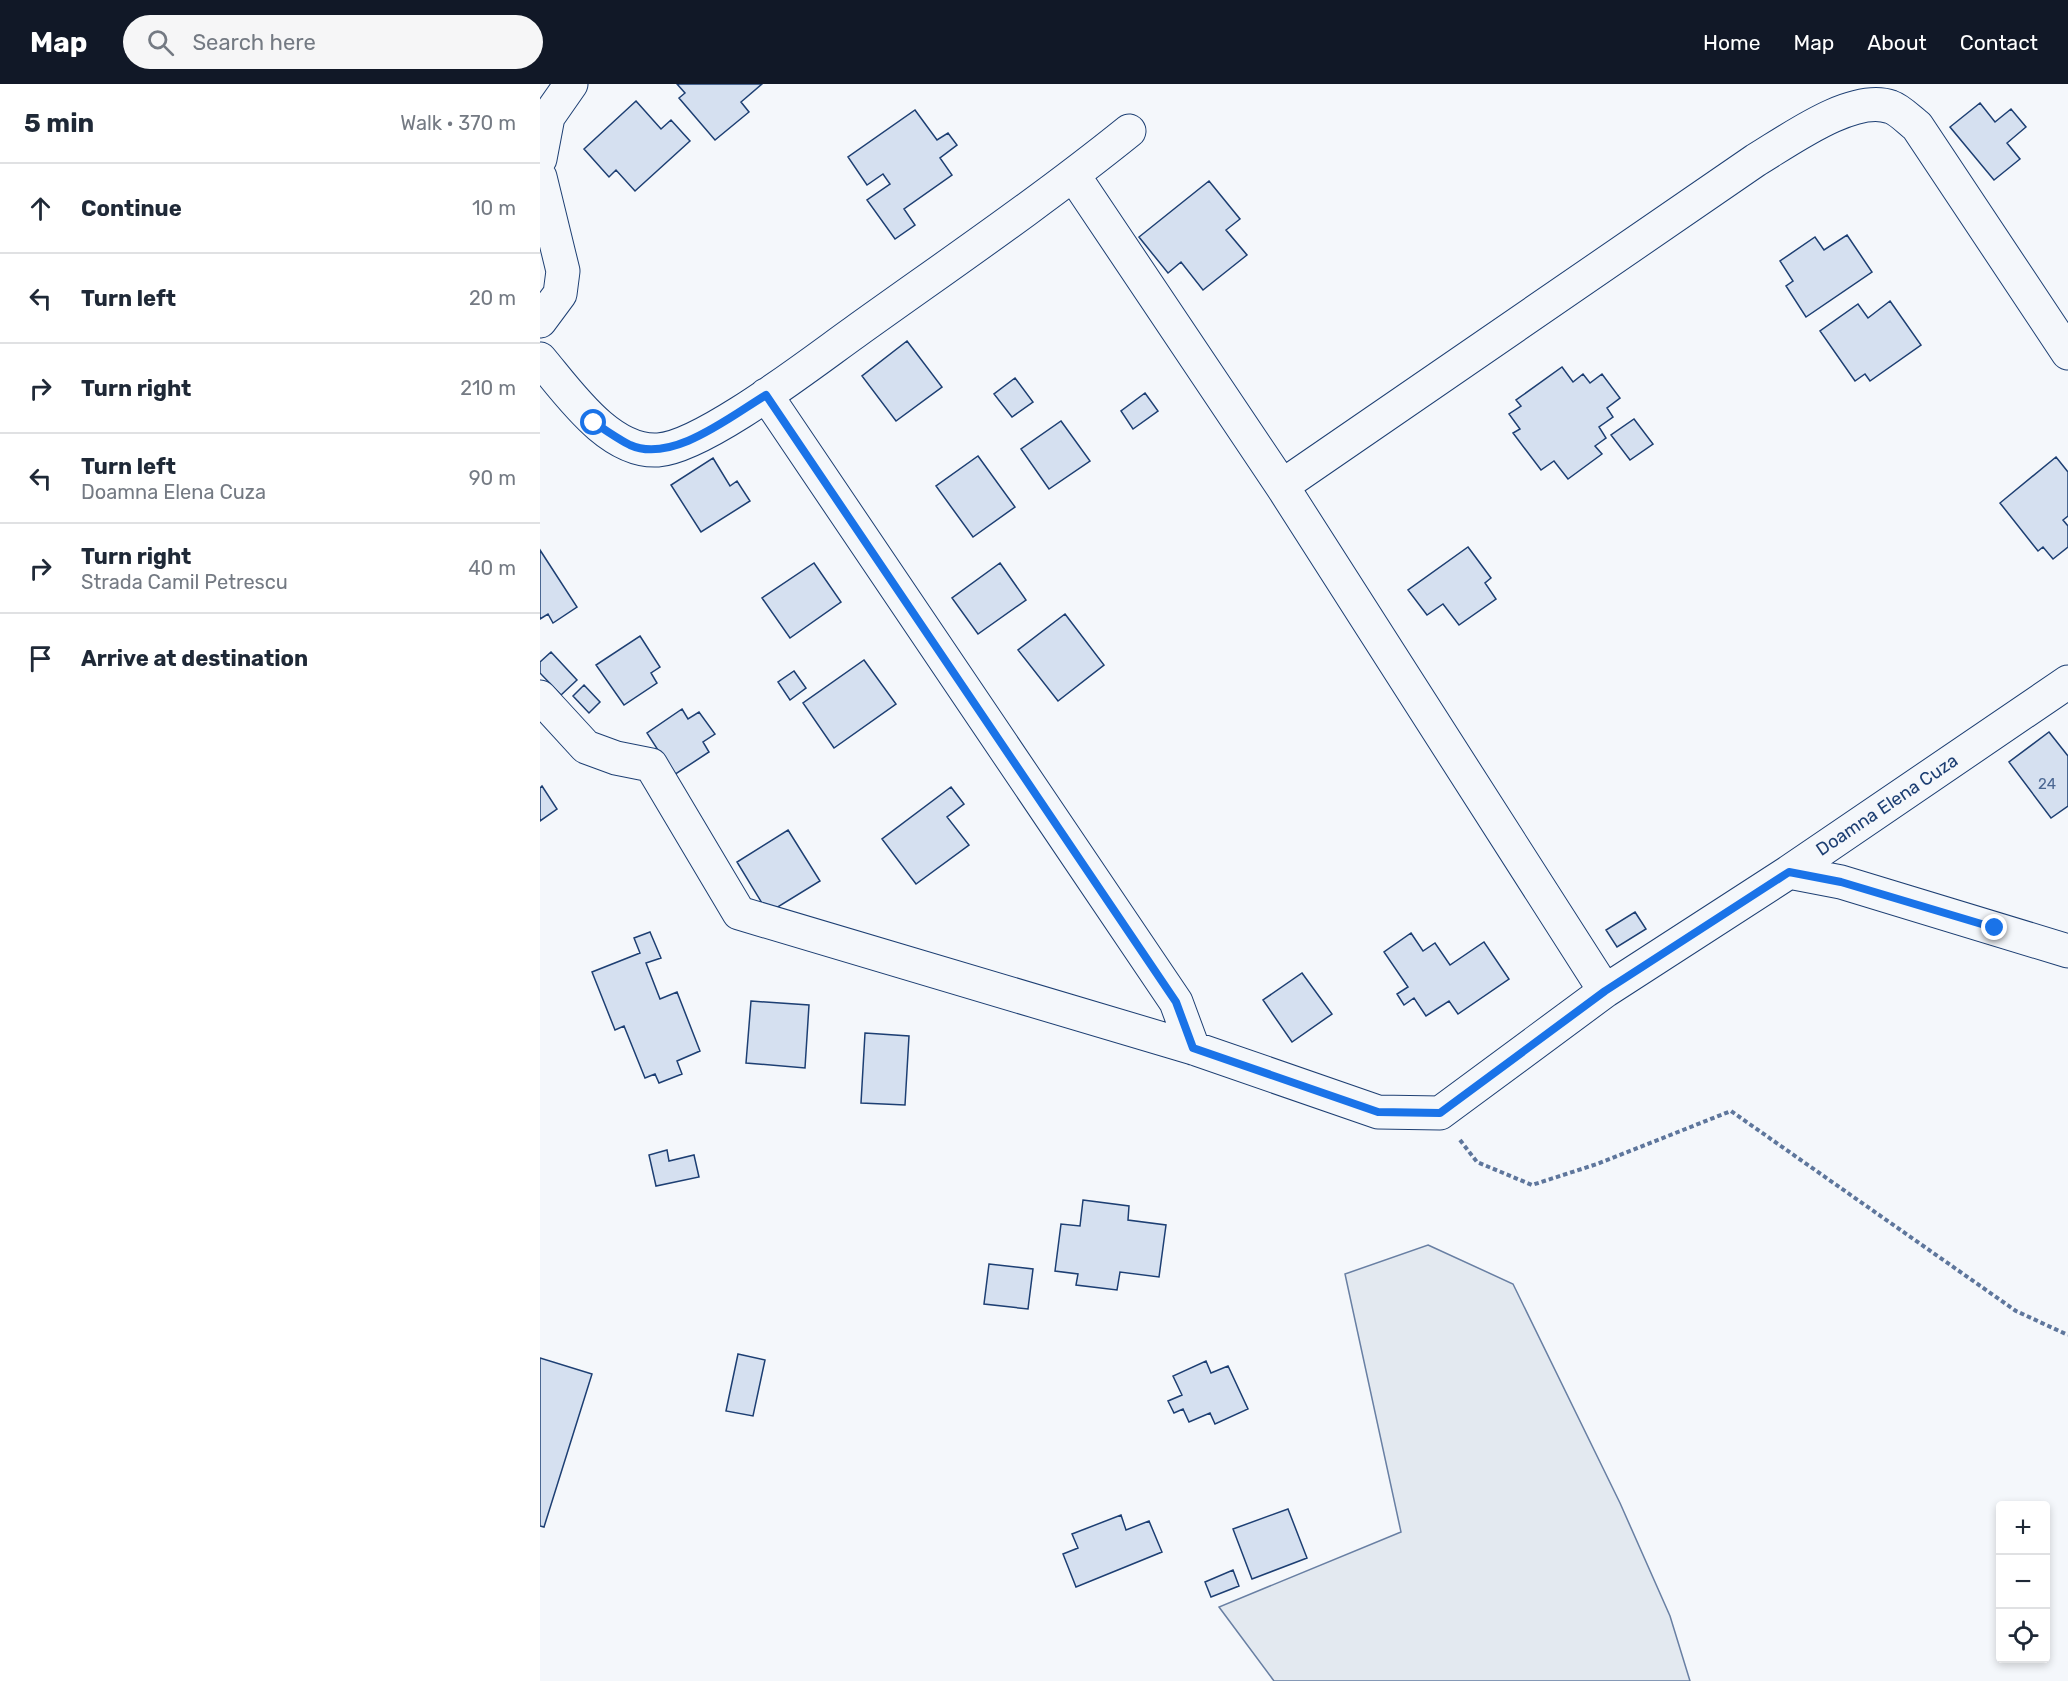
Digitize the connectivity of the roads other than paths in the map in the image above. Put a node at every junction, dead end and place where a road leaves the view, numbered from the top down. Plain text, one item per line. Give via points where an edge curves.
1 (571, 84) edge
2 (1129, 131) dead end
3 (540, 159) edge
4 (1074, 176) junction
5 (540, 177) edge
6 (540, 321) edge
7 (2068, 353) edge
8 (540, 359) edge
9 (766, 395) junction
10 (1282, 486) junction
11 (2068, 682) edge
12 (540, 697) edge
13 (1789, 872) junction
14 (2068, 951) edge
15 (1605, 991) junction
16 (1193, 1048) junction

1 - 3 street via 548,117
2 - 4 street
4 - 9 street
4 - 10 street
5 - 6 street via 563,271 560,294
7 - 10 street via 1917,126 1891,107 1870,106 1836,113 1756,160
8 - 9 street via 594,423 632,446 658,450 688,442
9 - 16 street via 1176,1002
10 - 15 street
11 - 13 street, Doamna Elena Cuza
12 - 16 street via 586,747 651,765 739,913
13 - 14 street via 1841,882
13 - 15 street, Doamna Elena Cuza
15 - 16 street, Doamna Elena Cuza via 1440,1113 1378,1112

